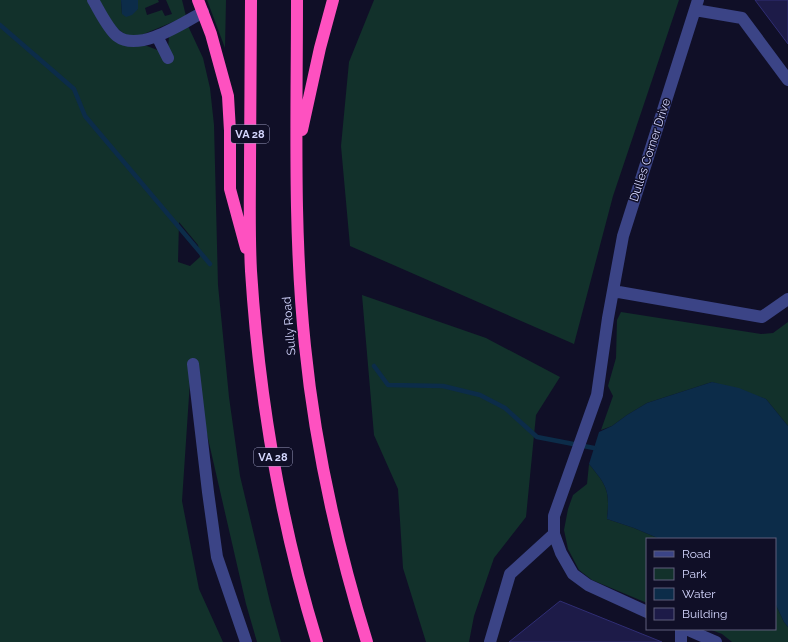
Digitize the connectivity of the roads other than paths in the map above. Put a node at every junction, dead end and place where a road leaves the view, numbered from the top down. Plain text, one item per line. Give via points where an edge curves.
1 (93, 0) edge
2 (198, 0) edge
3 (251, 0) edge
4 (297, 0) edge
5 (333, 0) edge
6 (697, 5) edge
7 (203, 12) junction
8 (157, 36) junction
9 (168, 58) dead end
10 (788, 80) edge
11 (297, 155) junction
12 (251, 269) junction
13 (613, 291) junction
14 (788, 299) edge
15 (193, 364) dead end
16 (554, 534) junction
17 (646, 612) edge
18 (681, 630) edge
19 (688, 630) edge
20 (246, 642) edge
21 (317, 642) edge
22 (367, 642) edge
23 (490, 642) edge
24 (681, 642) edge
25 (716, 642) edge

1 - 8 lane via 111,29 123,40 132,42
2 - 7 highway
3 - 12 highway, VA 28
4 - 11 highway, Sully Road
5 - 11 highway
6 - 10 lane, Dulles Corner Drive via 742,18
6 - 13 lane, Dulles Corner Drive via 627,222
7 - 8 lane
7 - 12 highway via 218,55 228,96 230,189
8 - 9 lane
11 - 22 highway, Sully Road via 299,268 310,386 333,515
12 - 21 highway, VA 28 via 257,346 270,444 298,578
13 - 14 lane via 762,317
13 - 16 lane, Dulles Corner Drive via 597,395 554,516
15 - 20 lane via 217,557
16 - 17 lane via 573,574 588,585
16 - 23 lane via 510,574
18 - 24 lane
19 - 25 lane

